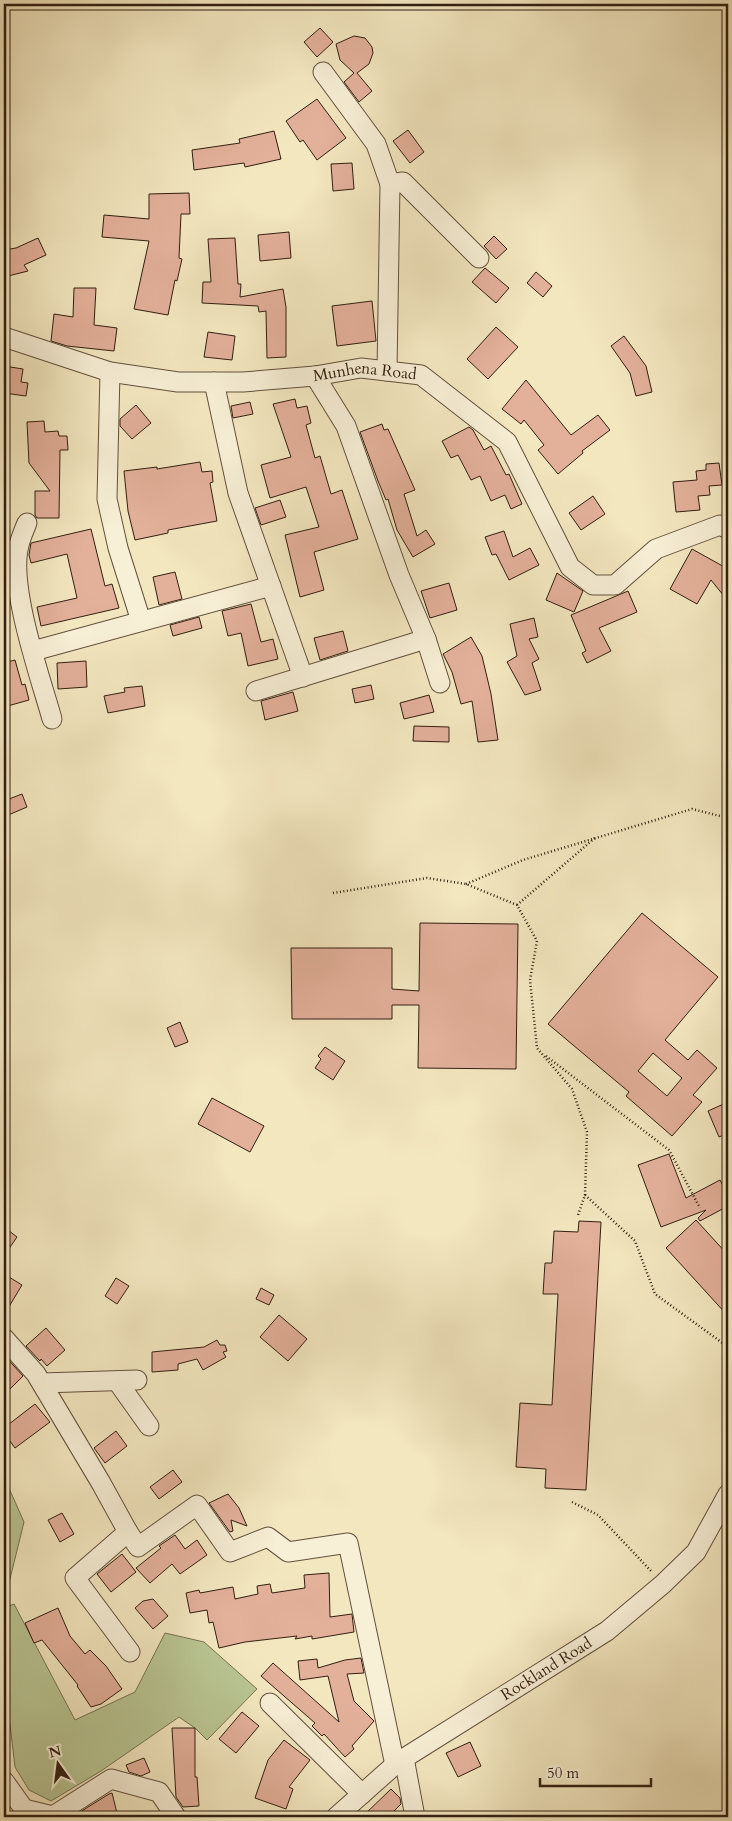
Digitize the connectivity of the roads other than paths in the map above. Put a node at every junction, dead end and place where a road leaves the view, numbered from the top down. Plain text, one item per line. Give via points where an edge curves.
1 (323, 72) dead end
2 (390, 184) junction
3 (479, 258) dead end
4 (4, 337) edge
5 (387, 371) junction
6 (110, 372) junction
7 (315, 376) junction
8 (214, 382) junction
9 (27, 523) dead end
10 (728, 529) edge
11 (271, 586) junction
12 (141, 622) junction
13 (426, 639) junction
14 (33, 651) junction
15 (303, 676) junction
16 (440, 683) dead end
17 (256, 691) dead end
18 (52, 719) dead end
19 (4, 1338) edge
20 (137, 1380) dead end
21 (117, 1381) junction
22 (42, 1383) junction
23 (149, 1426) dead end
24 (728, 1494) edge
25 (724, 1512) edge
26 (128, 1532) junction
27 (130, 1652) dead end
28 (270, 1703) dead end
29 (400, 1761) junction
30 (4, 1781) edge
31 (362, 1794) junction
32 (176, 1817) edge
33 (336, 1817) edge
34 (415, 1817) edge

1 - 2 street via 376,144
2 - 3 street via 403,182
2 - 5 street
4 - 6 street, Munhena Road
5 - 7 street, Munhena Road via 361,368
5 - 10 street, Munhena Road via 421,375 507,442 570,567 594,585 615,584 656,549 720,525
6 - 8 street, Munhena Road via 178,382
6 - 12 street via 107,499
7 - 8 street, Munhena Road
7 - 13 street via 346,426 399,575
8 - 11 street via 238,492
9 - 14 street via 18,546 18,577
11 - 12 street
11 - 15 street
12 - 14 street
13 - 15 street
13 - 16 street
14 - 18 street
15 - 17 street
19 - 22 street
20 - 21 street
21 - 22 street
21 - 23 street
22 - 26 street
24 - 25 street, Rockland Road
25 - 29 street, Rockland Road via 696,1552 607,1631
26 - 27 street via 75,1578
26 - 29 street via 138,1547 197,1505 230,1552 268,1537 288,1552 348,1543
28 - 31 street
29 - 31 street, Rockland Road
29 - 34 street
30 - 32 street via 24,1809 53,1816 111,1779 160,1792
31 - 33 street, Rockland Road

